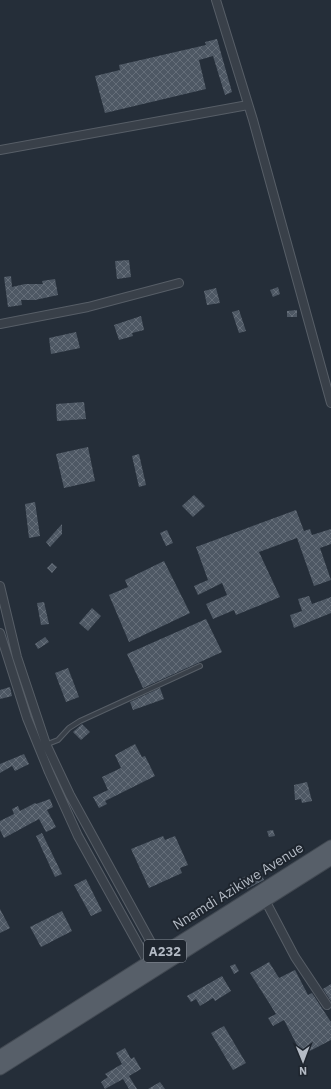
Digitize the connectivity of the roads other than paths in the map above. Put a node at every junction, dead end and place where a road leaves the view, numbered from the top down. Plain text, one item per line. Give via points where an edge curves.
1 (216, 0) edge
2 (248, 105) junction
3 (0, 150) edge
4 (179, 283) dead end
5 (0, 324) edge
6 (331, 403) edge
7 (0, 586) edge
8 (0, 633) edge
9 (200, 666) dead end
10 (46, 744) junction
11 (38, 747) junction
12 (331, 846) edge
13 (331, 858) edge
14 (265, 900) junction
15 (160, 955) junction
16 (148, 962) junction
17 (327, 1004) dead end
18 (0, 1057) edge
19 (0, 1068) edge

1 - 2 street
2 - 3 street
2 - 6 street
4 - 5 street via 88,307
7 - 10 street via 17,657
8 - 11 street
9 - 10 lane via 80,721 58,740
10 - 11 lane
10 - 15 street via 117,883
11 - 16 street via 78,836
12 - 15 main road, Nnamdi Azikiwe Avenue / A232
13 - 14 main road, Nnamdi Azikiwe Avenue / A232
14 - 17 street via 295,957
14 - 19 main road, Nnamdi Azikiwe Avenue / A232
15 - 16 main road, Nnamdi Azikiwe Avenue / A232
16 - 18 main road, Nnamdi Azikiwe Avenue / A232

